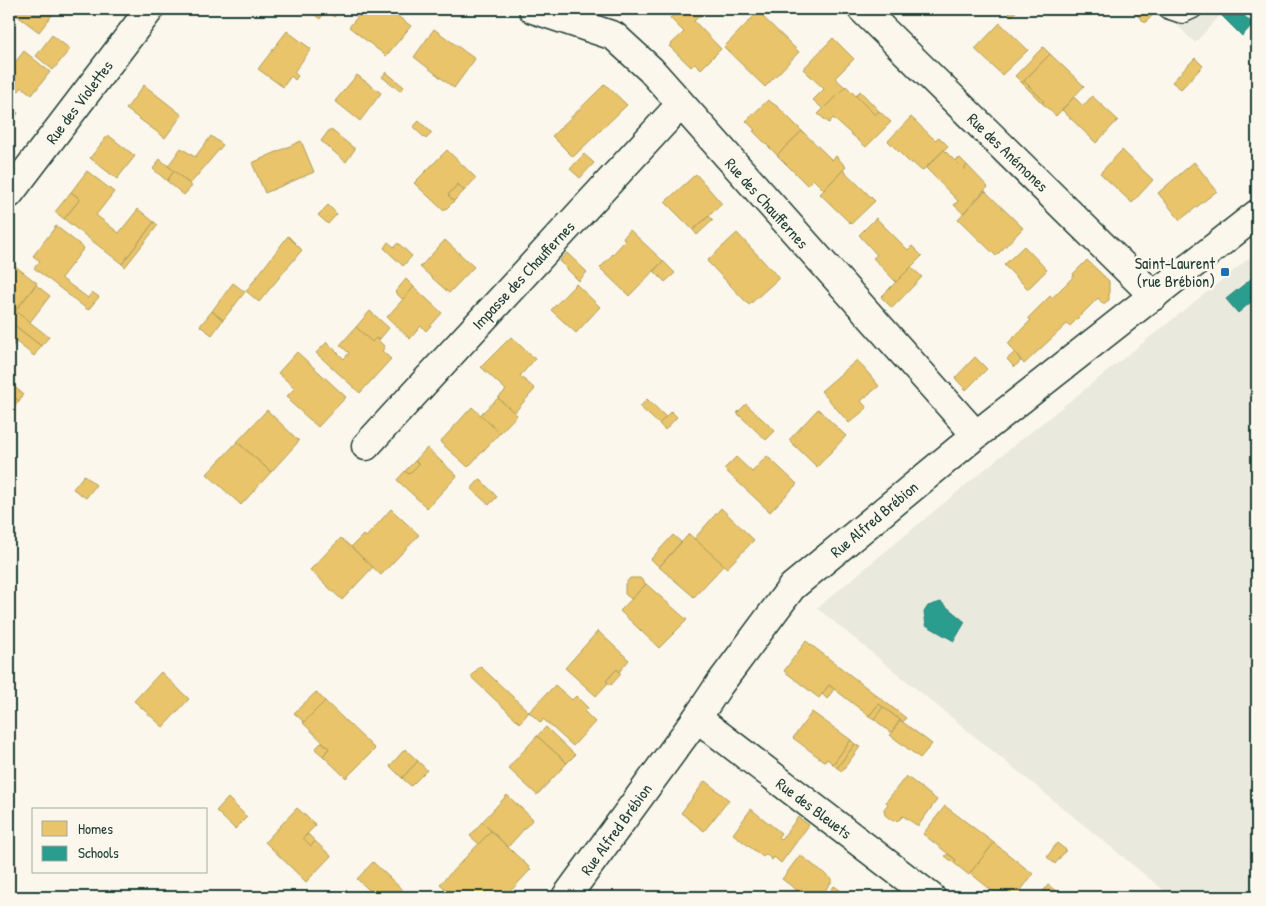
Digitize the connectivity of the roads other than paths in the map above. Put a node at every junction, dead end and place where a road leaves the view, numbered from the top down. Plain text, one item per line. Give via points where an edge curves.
1 (150, 9) edge
2 (533, 9) edge
3 (862, 9) edge
4 (1167, 9) edge
5 (1193, 9) edge
6 (680, 105) junction
7 (9, 194) edge
8 (1257, 214) edge
9 (1154, 296) junction
10 (976, 435) junction
11 (366, 446) dead end
12 (697, 718) junction
13 (566, 897) edge
14 (931, 897) edge

1 - 7 street, Rue des Violettes
2 - 6 street, Rue des Chauffernes via 614,36 651,70
3 - 9 street, Rue des Anémones
4 - 5 lane via 1182,14
6 - 10 street, Rue des Chauffernes
6 - 11 street, Impasse des Chauffernes
8 - 9 street, Rue Alfred Brébion
9 - 10 street, Rue Alfred Brébion
10 - 12 street, Rue Alfred Brébion via 792,587
12 - 13 street, Rue Alfred Brébion
12 - 14 street, Rue des Bleuets

